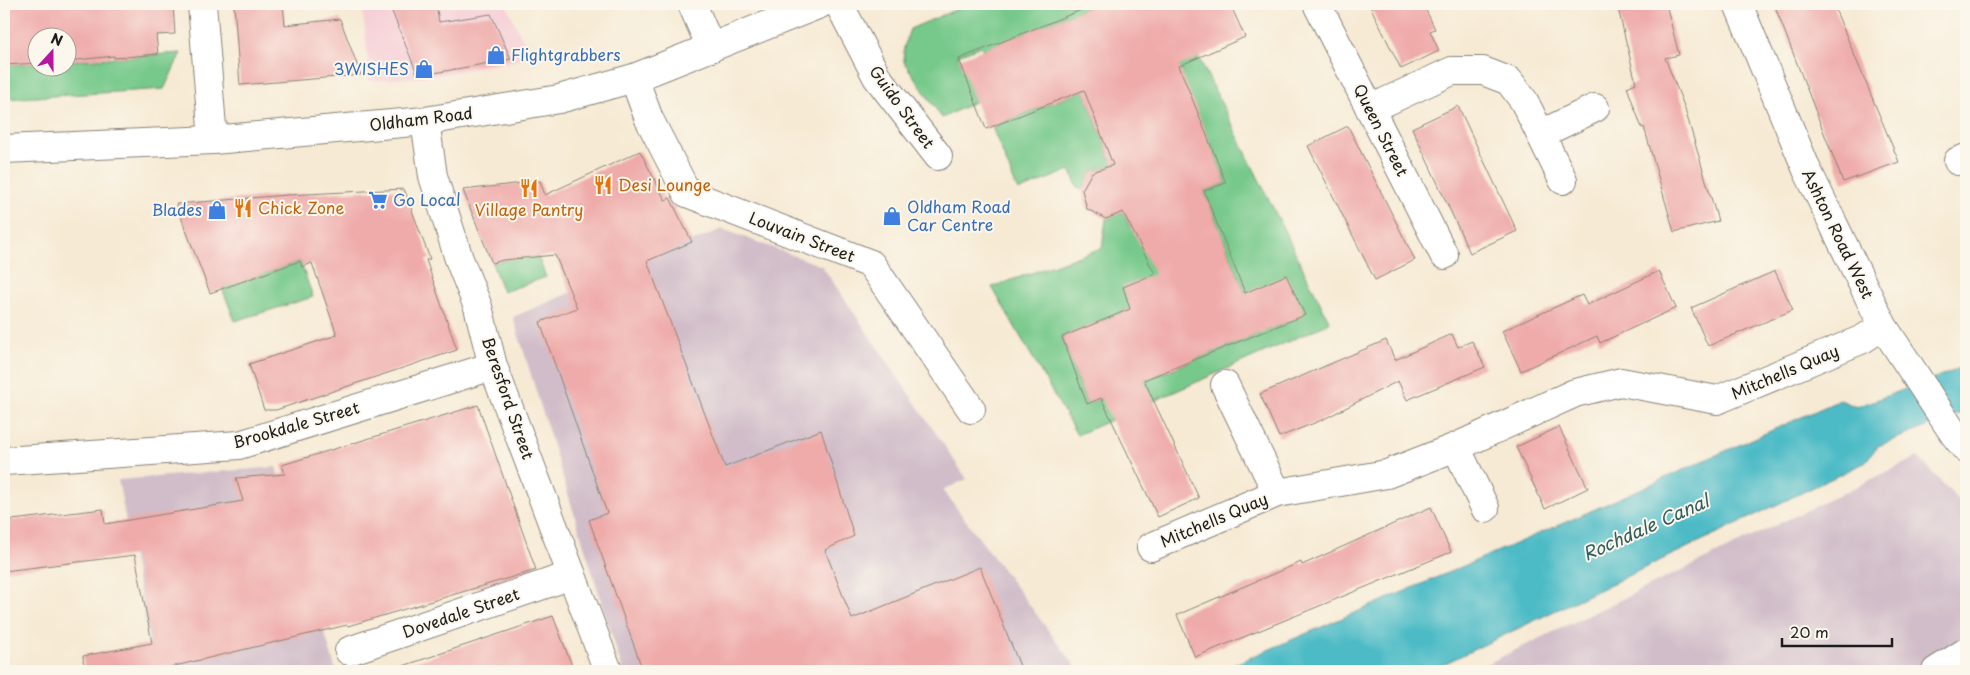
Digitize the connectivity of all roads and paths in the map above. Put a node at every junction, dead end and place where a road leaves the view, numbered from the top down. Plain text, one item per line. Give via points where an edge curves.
1 (202, 4) edge
2 (692, 4) edge
3 (820, 4) edge
4 (839, 4) edge
5 (1317, 4) edge
6 (1738, 4) edge
7 (711, 48) junction
8 (634, 78) junction
9 (1595, 108) dead end
10 (1370, 109) junction
11 (425, 121) junction
12 (1541, 134) junction
13 (213, 140) junction
14 (4, 149) edge
15 (938, 156) dead end
16 (1564, 180) dead end
17 (1444, 256) dead end
18 (1883, 326) junction
19 (493, 366) junction
20 (1225, 385) dead end
21 (971, 409) dead end
22 (1960, 441) edge
23 (1456, 447) junction
24 (4, 461) edge
25 (1277, 492) junction
26 (1485, 508) dead end
27 (1151, 547) dead end
28 (572, 575) junction
29 (349, 651) dead end
30 (1966, 652) edge
31 (608, 671) edge
32 (1936, 671) edge

1 - 13 main road
2 - 7 main road
3 - 7 main road, Oldham Road
4 - 15 main road, Guido Street via 877,77
5 - 10 main road, Queen Street
6 - 18 main road, Ashton Road West via 1807,170
7 - 8 main road, Oldham Road
8 - 11 main road, Oldham Road via 559,99
8 - 21 main road, Louvain Street via 649,119 686,193 871,264
9 - 12 main road
10 - 12 main road via 1452,71 1483,71 1509,81 1524,101
10 - 17 main road, Queen Street
11 - 13 main road, Oldham Road
11 - 19 main road, Beresford Street via 432,176 478,307
12 - 16 main road
13 - 14 main road, Oldham Road
18 - 22 main road, Ashton Road West
18 - 23 main road, Mitchells Quay via 1864,339 1717,400 1621,382 1575,394
19 - 24 main road, Brookdale Street via 239,445
19 - 28 main road, Beresford Street
20 - 25 main road, Mitchells Quay
23 - 25 main road, Mitchells Quay via 1388,474
23 - 26 main road
25 - 27 main road, Mitchells Quay
28 - 29 main road, Dovedale Street
28 - 31 main road, Beresford Street
30 - 32 main road

